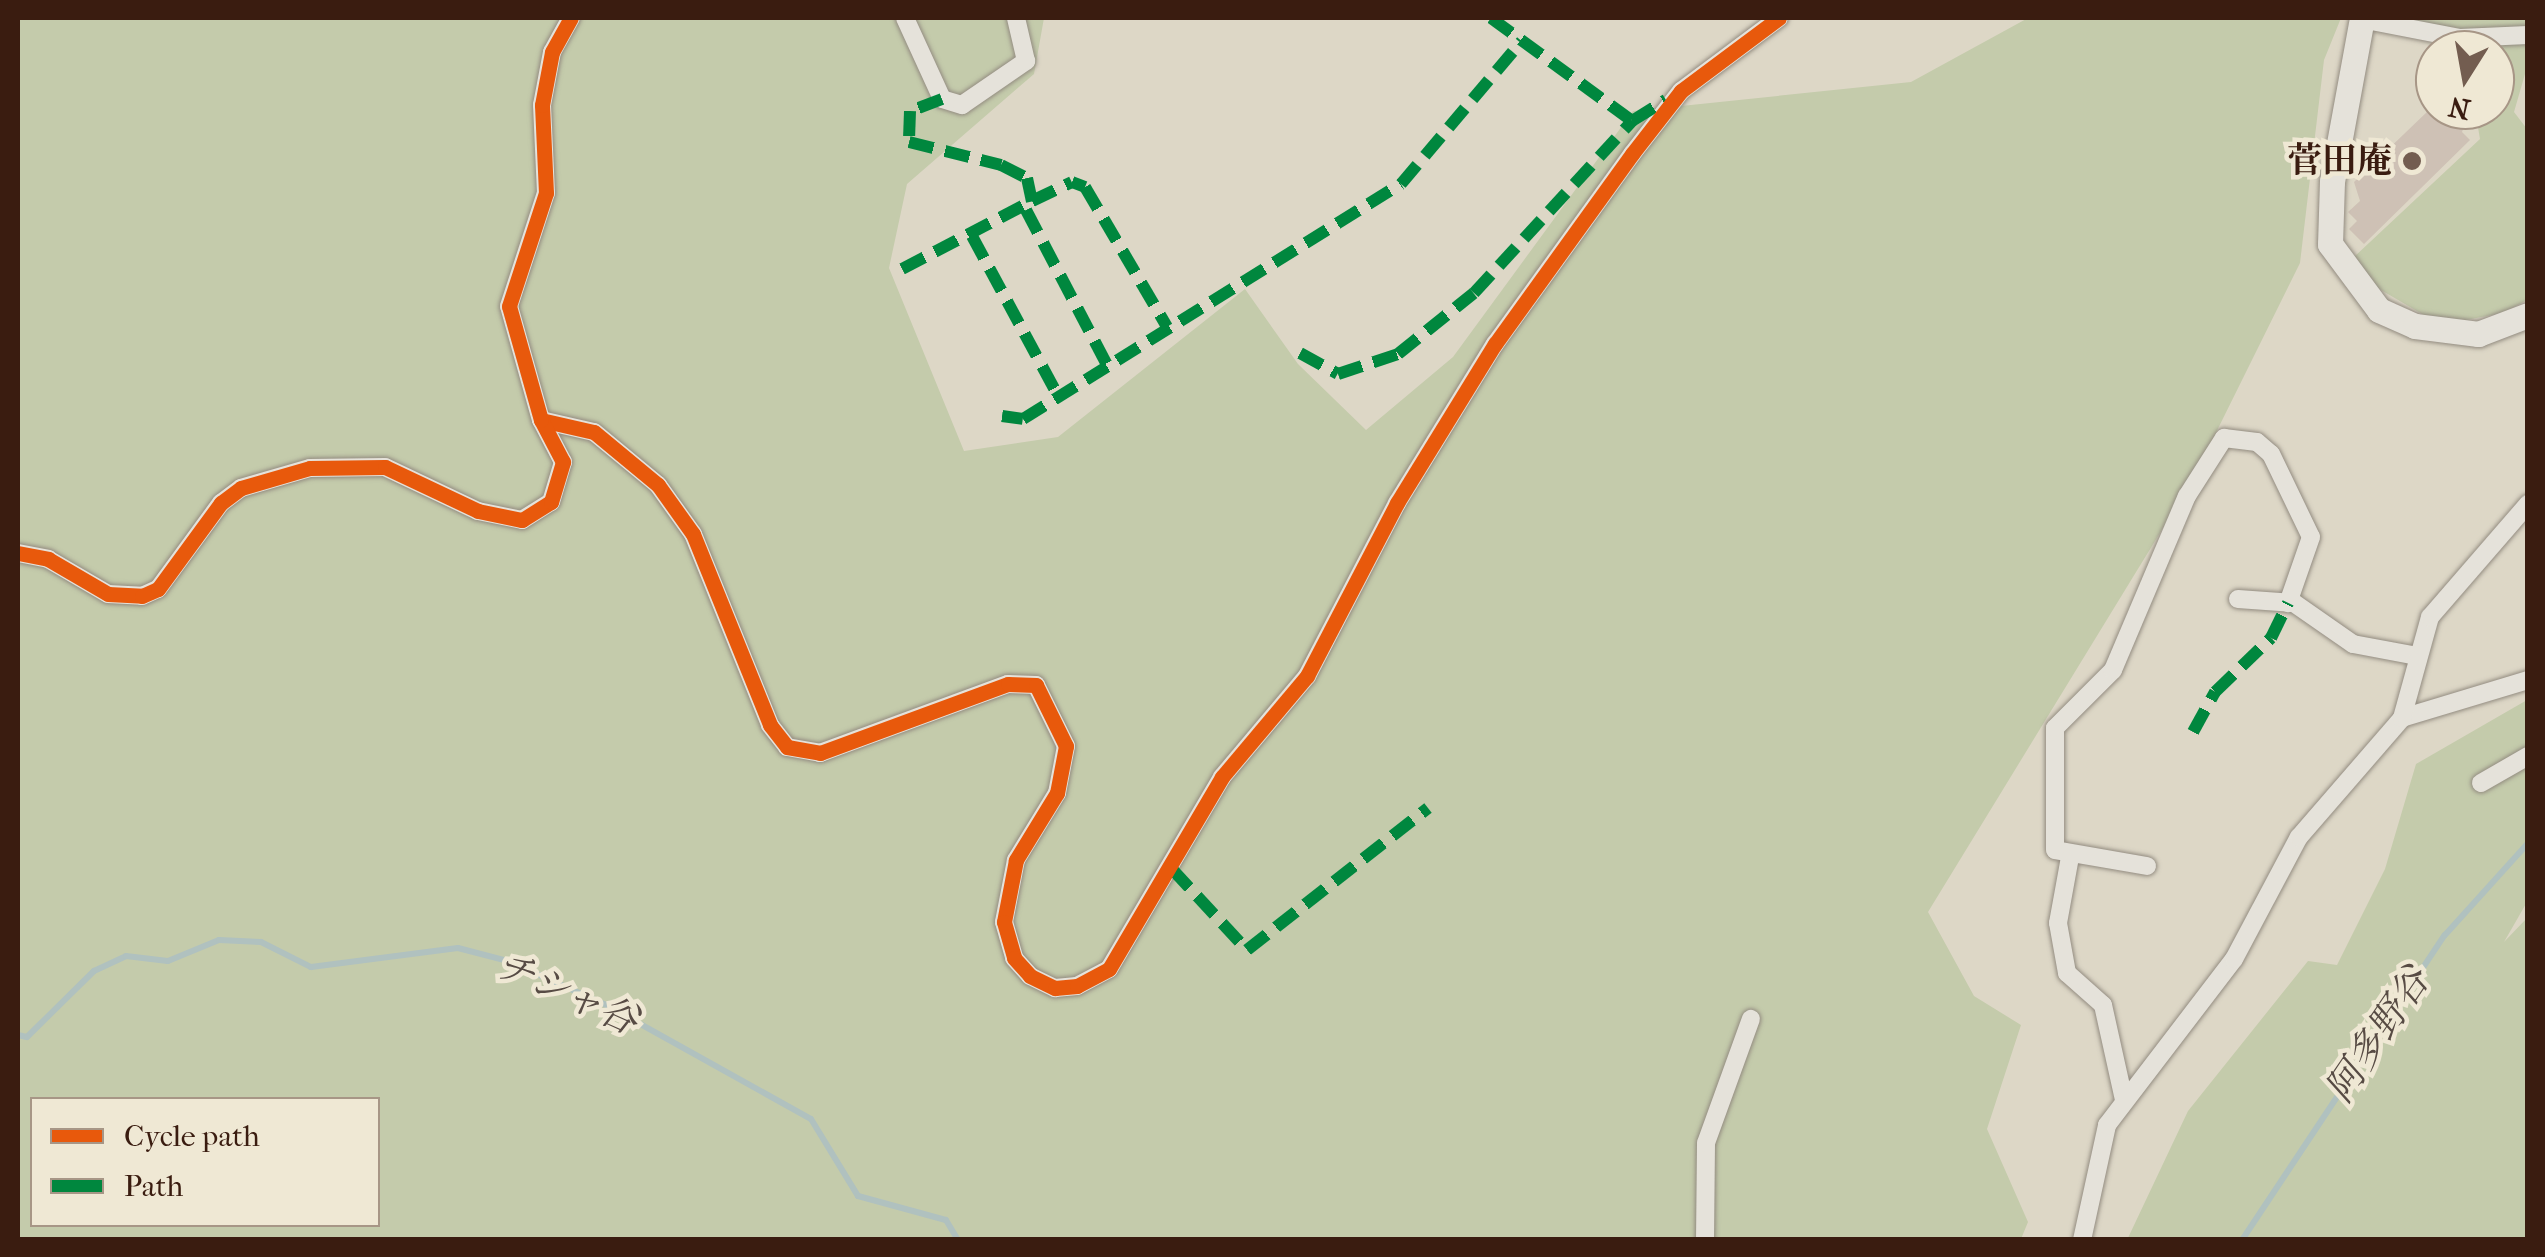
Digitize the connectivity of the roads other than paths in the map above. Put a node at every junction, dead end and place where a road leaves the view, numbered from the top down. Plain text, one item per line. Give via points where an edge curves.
1 (571, 18) edge
2 (905, 18) edge
3 (1016, 18) edge
4 (1778, 18) edge
5 (2362, 18) edge
6 (2528, 36) edge
7 (2528, 315) edge
8 (541, 420) junction
9 (2528, 504) edge
10 (18, 553) edge
11 (2238, 599) dead end
12 (2288, 602) junction
13 (2418, 656) junction
14 (2528, 680) edge
15 (2402, 718) junction
16 (2528, 756) edge
17 (2481, 783) dead end
18 (2070, 856) junction
19 (2147, 866) dead end
20 (1750, 1019) dead end
21 (2124, 1100) junction
22 (1705, 1240) edge
23 (2082, 1240) edge

1 - 8 street via 552,52 542,104 546,192 509,306
2 - 3 street via 942,99 962,105 1026,60
4 - 8 street via 1681,91 1632,154 1495,344 1397,504 1307,676 1222,777 1110,969 1077,986 1055,988 1030,976 1014,958 1004,922 1016,860 1057,793 1066,746 1036,685 1008,684 820,753 787,747 770,724 693,534 658,485 594,432
5 - 6 street via 2460,38
5 - 7 street via 2332,180 2330,244 2379,310 2415,326 2478,334
8 - 10 street via 563,462 551,502 522,520 478,511 384,468 310,468 231,496 158,589 142,596 108,594 48,558
9 - 13 street via 2430,617
11 - 12 street
12 - 13 street via 2352,644
12 - 18 street via 2311,537 2271,454 2257,442 2224,438 2187,496 2113,670 2055,728 2054,850
13 - 15 street
14 - 15 street
15 - 21 street via 2300,836 2234,959
16 - 17 street
18 - 19 street
18 - 21 street via 2058,923 2067,972 2102,1005
20 - 22 street via 1706,1143
21 - 23 street via 2107,1124

